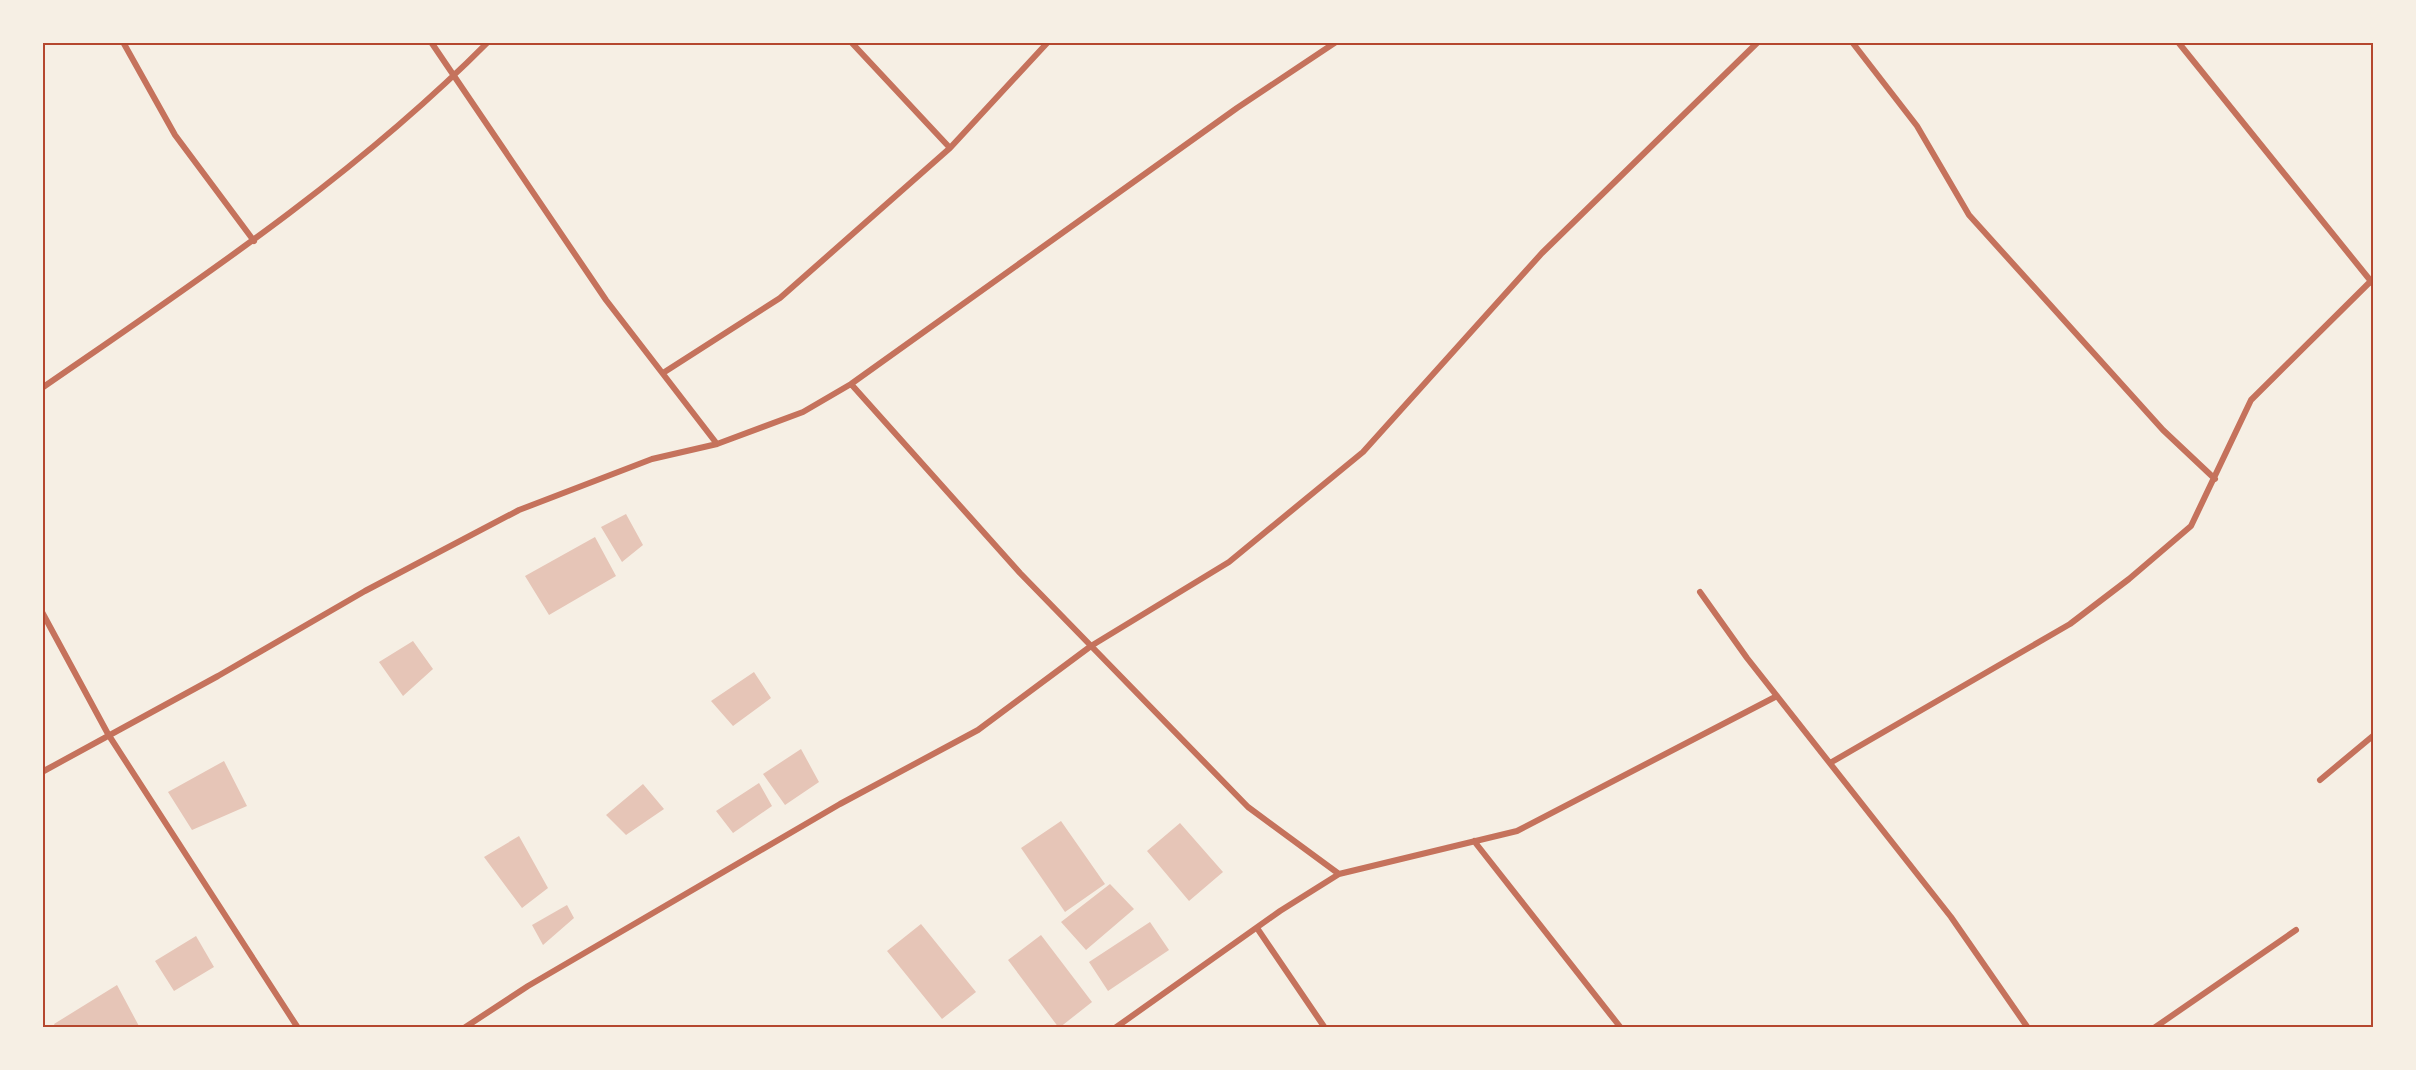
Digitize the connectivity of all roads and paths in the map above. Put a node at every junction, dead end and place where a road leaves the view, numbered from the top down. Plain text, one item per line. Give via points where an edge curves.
1 (123, 42) edge
2 (431, 42) edge
3 (488, 42) edge
4 (851, 42) edge
5 (1048, 42) edge
6 (1336, 42) edge
7 (1758, 42) edge
8 (1852, 42) edge
9 (2178, 42) edge
10 (454, 76) junction
11 (950, 148) junction
12 (254, 241) junction
13 (2373, 281) edge
14 (663, 373) junction
15 (851, 384) junction
16 (42, 388) edge
17 (717, 444) junction
18 (2215, 479) junction
19 (1700, 591) dead end
20 (42, 612) edge
21 (1091, 646) junction
22 (1777, 696) junction
23 (108, 734) junction
24 (2374, 735) edge
25 (1830, 763) junction
26 (42, 772) edge
27 (2320, 780) dead end
28 (1474, 841) junction
29 (1339, 874) junction
30 (1257, 928) junction
31 (2296, 930) dead end
32 (298, 1028) edge
33 (464, 1028) edge
34 (1115, 1028) edge
35 (1325, 1028) edge
36 (1621, 1028) edge
37 (2028, 1028) edge
38 (2154, 1028) edge

1 - 12 street via 175,135
2 - 10 street
3 - 10 street
4 - 11 street
5 - 11 street
6 - 15 street via 1227,115
7 - 21 street via 1542,253 1363,452 1229,562
8 - 18 street via 1917,126 1969,214 2163,430
9 - 13 street
10 - 12 street
10 - 14 street via 606,300
11 - 14 street via 780,298
12 - 16 street
13 - 18 street via 2251,400
14 - 17 street
15 - 17 street via 803,412
15 - 21 street via 1020,573
17 - 23 street via 652,459 519,510
18 - 25 street via 2191,526 2070,624
19 - 22 street
20 - 23 street
21 - 29 street via 1248,807
21 - 33 street via 978,730 840,804 528,986
22 - 25 street
22 - 28 street via 1517,831
23 - 26 street
23 - 32 street
24 - 27 street
25 - 37 street via 1951,917
28 - 29 street
28 - 36 street
29 - 30 street
30 - 34 street
30 - 35 street
31 - 38 street

